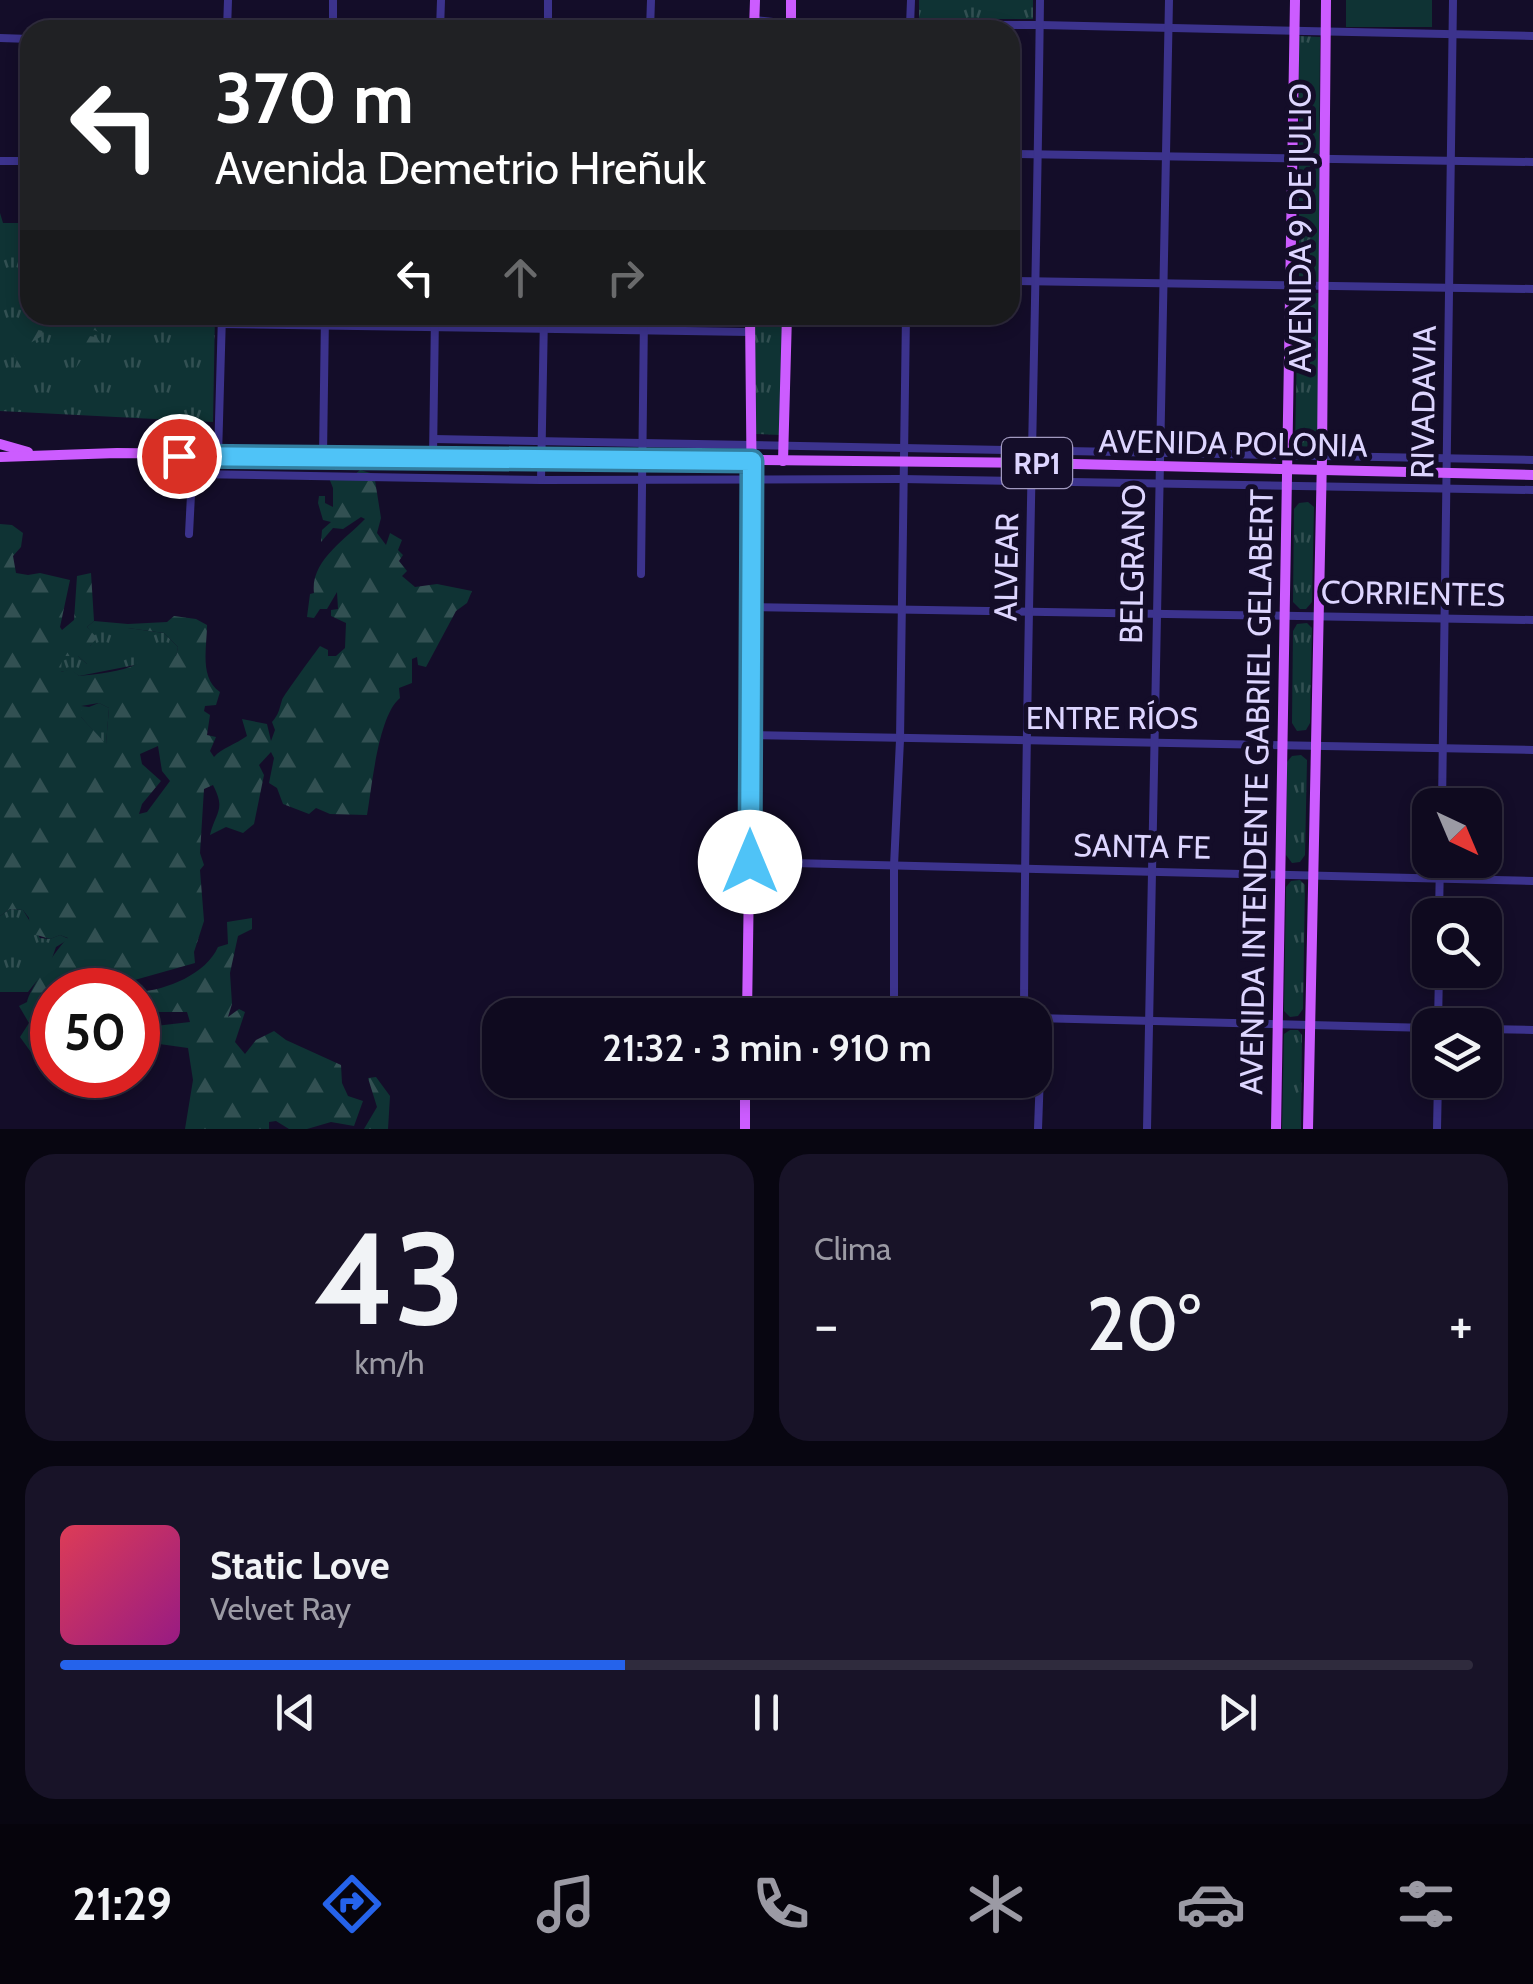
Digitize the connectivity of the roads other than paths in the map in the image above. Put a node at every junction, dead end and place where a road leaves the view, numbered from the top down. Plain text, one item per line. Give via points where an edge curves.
1 (1040, 0) edge
2 (1170, 0) edge
3 (1295, 0) edge
4 (1326, 0) edge
5 (1454, 0) edge
6 (1020, 25) edge
7 (1040, 25) junction
8 (1170, 27) junction
9 (1295, 31) junction
10 (1326, 32) junction
11 (1452, 34) junction
12 (1533, 36) edge
13 (1020, 154) edge
14 (1037, 154) junction
15 (1168, 154) junction
16 (1292, 159) junction
17 (1324, 159) junction
18 (1451, 162) junction
19 (1533, 162) edge
20 (1020, 281) edge
21 (1035, 282) junction
22 (1162, 284) junction
23 (1292, 286) junction
24 (1324, 287) junction
25 (1450, 288) junction
26 (1533, 289) edge
27 (222, 325) edge
28 (310, 325) edge
29 (435, 325) edge
30 (543, 325) edge
31 (644, 325) edge
32 (750, 325) edge
33 (787, 325) edge
34 (906, 325) edge
35 (325, 326) junction
36 (435, 328) junction
37 (543, 329) junction
38 (644, 330) junction
39 (750, 332) junction
40 (434, 439) junction
41 (542, 442) junction
42 (0, 444) edge
43 (643, 444) junction
44 (752, 445) junction
45 (784, 445) junction
46 (903, 447) junction
47 (1159, 452) junction
48 (34, 455) junction
49 (193, 455) junction
50 (0, 456) edge
51 (218, 456) junction
52 (323, 456) junction
53 (433, 457) junction
54 (1032, 457) junction
55 (1322, 457) junction
56 (1448, 457) junction
57 (542, 459) junction
58 (642, 460) junction
59 (1533, 460) edge
60 (752, 461) junction
61 (782, 461) junction
62 (902, 462) junction
63 (1287, 463) junction
64 (1158, 466) junction
65 (1321, 471) junction
66 (1447, 472) junction
67 (192, 474) junction
68 (1533, 475) edge
69 (642, 479) junction
70 (541, 480) junction
71 (753, 480) junction
72 (902, 480) junction
73 (1033, 482) junction
74 (1158, 486) junction
75 (1446, 487) junction
76 (1286, 488) junction
77 (1320, 489) junction
78 (1533, 490) edge
79 (189, 534) dead end
80 (641, 574) dead end
81 (753, 606) junction
82 (900, 609) junction
83 (1030, 611) junction
84 (1157, 613) junction
85 (1286, 616) junction
86 (1318, 616) junction
87 (1445, 618) junction
88 (1533, 620) edge
89 (752, 735) junction
90 (900, 740) junction
91 (1154, 740) junction
92 (1025, 742) junction
93 (1281, 744) junction
94 (1314, 745) junction
95 (1444, 748) junction
96 (1533, 750) edge
97 (1443, 788) edge
98 (750, 862) junction
99 (894, 866) junction
100 (1024, 870) junction
101 (1150, 872) junction
102 (1278, 873) junction
103 (1313, 874) junction
104 (1439, 879) junction
105 (1533, 881) edge
106 (1439, 898) edge
107 (746, 998) edge
108 (891, 998) edge
109 (1024, 998) edge
110 (1052, 1018) edge
111 (1149, 1019) junction
112 (1277, 1026) junction
113 (1308, 1026) junction
114 (1412, 1028) edge
115 (1502, 1029) edge
116 (1533, 1030) edge
117 (746, 1098) edge
118 (1038, 1098) edge
119 (1438, 1098) edge
120 (745, 1129) edge
121 (1038, 1129) edge
122 (1146, 1129) edge
123 (1276, 1129) edge
124 (1308, 1129) edge
125 (1437, 1129) edge

1 - 7 street, ALVEAR
2 - 8 street, BELGRANO
3 - 9 main road, AVENIDA 9 DE JULIO
4 - 10 main road, AVENIDA 9 DE JULIO
5 - 11 street, RIVADAVIA
6 - 7 street
7 - 8 street
7 - 14 street, ALVEAR
8 - 9 street
8 - 15 street, BELGRANO
9 - 10 street
9 - 16 main road, AVENIDA 9 DE JULIO
10 - 11 street
10 - 17 main road, AVENIDA 9 DE JULIO
11 - 12 street
11 - 18 street, RIVADAVIA
13 - 14 street
14 - 15 street
14 - 21 street, ALVEAR
15 - 16 street
15 - 22 street, BELGRANO
16 - 17 street
16 - 23 main road, AVENIDA 9 DE JULIO
17 - 18 street
17 - 24 main road, AVENIDA 9 DE JULIO
18 - 19 street
18 - 25 street, RIVADAVIA
20 - 21 street
21 - 22 street
21 - 54 street, ALVEAR
22 - 23 street
22 - 47 street, BELGRANO
23 - 24 street
23 - 63 main road, AVENIDA 9 DE JULIO
24 - 25 street
24 - 55 main road, AVENIDA 9 DE JULIO
25 - 26 street
25 - 56 street, RIVADAVIA
27 - 51 street
28 - 35 street
29 - 36 street
30 - 37 street
31 - 38 street
32 - 39 main road
33 - 45 main road
34 - 46 street
35 - 36 street
35 - 52 street
36 - 37 street
36 - 40 street
37 - 38 street
37 - 41 street
38 - 39 street
38 - 43 street
39 - 44 main road
40 - 41 street, AVENIDA POLONIA
40 - 53 street
41 - 43 street, AVENIDA POLONIA
41 - 57 street
42 - 48 main road, RP1
43 - 44 street, AVENIDA POLONIA
43 - 58 street
44 - 45 street, AVENIDA POLONIA
44 - 60 main road
45 - 46 street, AVENIDA POLONIA
45 - 61 main road
46 - 54 street, AVENIDA POLONIA
46 - 62 street
47 - 54 street, AVENIDA POLONIA
47 - 63 street, AVENIDA POLONIA
47 - 64 street, BELGRANO
48 - 49 main road, RP1
48 - 50 main road
49 - 51 main road, RP1
49 - 67 street
51 - 52 main road, RP1
52 - 53 main road, RP1
53 - 57 main road, RP1
54 - 62 main road, AVENIDA POLONIA / RP1
54 - 64 main road, AVENIDA POLONIA / RP1
54 - 73 street, ALVEAR
55 - 56 street, AVENIDA POLONIA
55 - 63 street, AVENIDA POLONIA
55 - 65 main road, AVENIDA INTENDENTE GABRIEL GELABERT
56 - 59 street, AVENIDA POLONIA
56 - 66 street, RIVADAVIA
57 - 58 main road, RP1
57 - 70 street
58 - 60 main road, RP1
58 - 69 street
60 - 61 main road, AVENIDA POLONIA / RP1
60 - 71 main road
61 - 62 main road, AVENIDA POLONIA / RP1
62 - 72 street
63 - 64 main road, AVENIDA POLONIA / RP1
63 - 65 main road, AVENIDA POLONIA / RP1
63 - 76 main road, AVENIDA INTENDENTE GABRIEL GELABERT
64 - 74 street, BELGRANO
65 - 66 main road, AVENIDA POLONIA / RP1
65 - 77 main road, AVENIDA INTENDENTE GABRIEL GELABERT
66 - 68 main road, AVENIDA POLONIA / RP1
66 - 75 street, RIVADAVIA
67 - 70 street
67 - 79 street
69 - 70 street
69 - 71 street
69 - 80 street
71 - 72 street
71 - 81 main road
72 - 73 street
72 - 82 street
73 - 74 street
73 - 83 street, ALVEAR
74 - 76 street
74 - 84 street, BELGRANO
75 - 77 street
75 - 78 street
75 - 87 street, RIVADAVIA
76 - 77 street
76 - 85 main road, AVENIDA INTENDENTE GABRIEL GELABERT
77 - 86 main road, AVENIDA INTENDENTE GABRIEL GELABERT
81 - 82 street, CORRIENTES
81 - 89 main road
82 - 83 street, CORRIENTES
82 - 90 street
83 - 84 street, CORRIENTES
83 - 92 street, ALVEAR
84 - 85 street, CORRIENTES
84 - 91 street, BELGRANO
85 - 86 street, CORRIENTES
85 - 93 main road, AVENIDA INTENDENTE GABRIEL GELABERT
86 - 87 street, CORRIENTES
86 - 94 main road, AVENIDA INTENDENTE GABRIEL GELABERT
87 - 88 street, CORRIENTES
87 - 95 street, RIVADAVIA
89 - 90 street, ENTRE RÍOS
89 - 98 main road
90 - 92 street, ENTRE RÍOS
90 - 99 street
91 - 92 street, ENTRE RÍOS
91 - 93 street, ENTRE RÍOS
91 - 101 street, BELGRANO
92 - 100 street, ALVEAR
93 - 94 street, ENTRE RÍOS
93 - 102 main road, AVENIDA INTENDENTE GABRIEL GELABERT
94 - 95 street, ENTRE RÍOS
94 - 103 main road, AVENIDA INTENDENTE GABRIEL GELABERT
95 - 96 street, ENTRE RÍOS
95 - 97 street, RIVADAVIA
98 - 99 street, SANTA FE
98 - 107 main road
99 - 100 street, SANTA FE
99 - 108 street
100 - 101 street, SANTA FE
100 - 109 street, ALVEAR
101 - 102 street, SANTA FE
101 - 111 street, BELGRANO
102 - 103 street, SANTA FE
102 - 112 main road, AVENIDA INTENDENTE GABRIEL GELABERT
103 - 104 street, SANTA FE
103 - 113 main road, AVENIDA INTENDENTE GABRIEL GELABERT
104 - 105 street, SANTA FE
104 - 106 street
110 - 111 street
111 - 112 street
111 - 122 street, BELGRANO
112 - 113 street
112 - 123 main road, AVENIDA INTENDENTE GABRIEL GELABERT
113 - 114 street
113 - 124 main road, AVENIDA INTENDENTE GABRIEL GELABERT
115 - 116 street
117 - 120 main road
118 - 121 street
119 - 125 street

